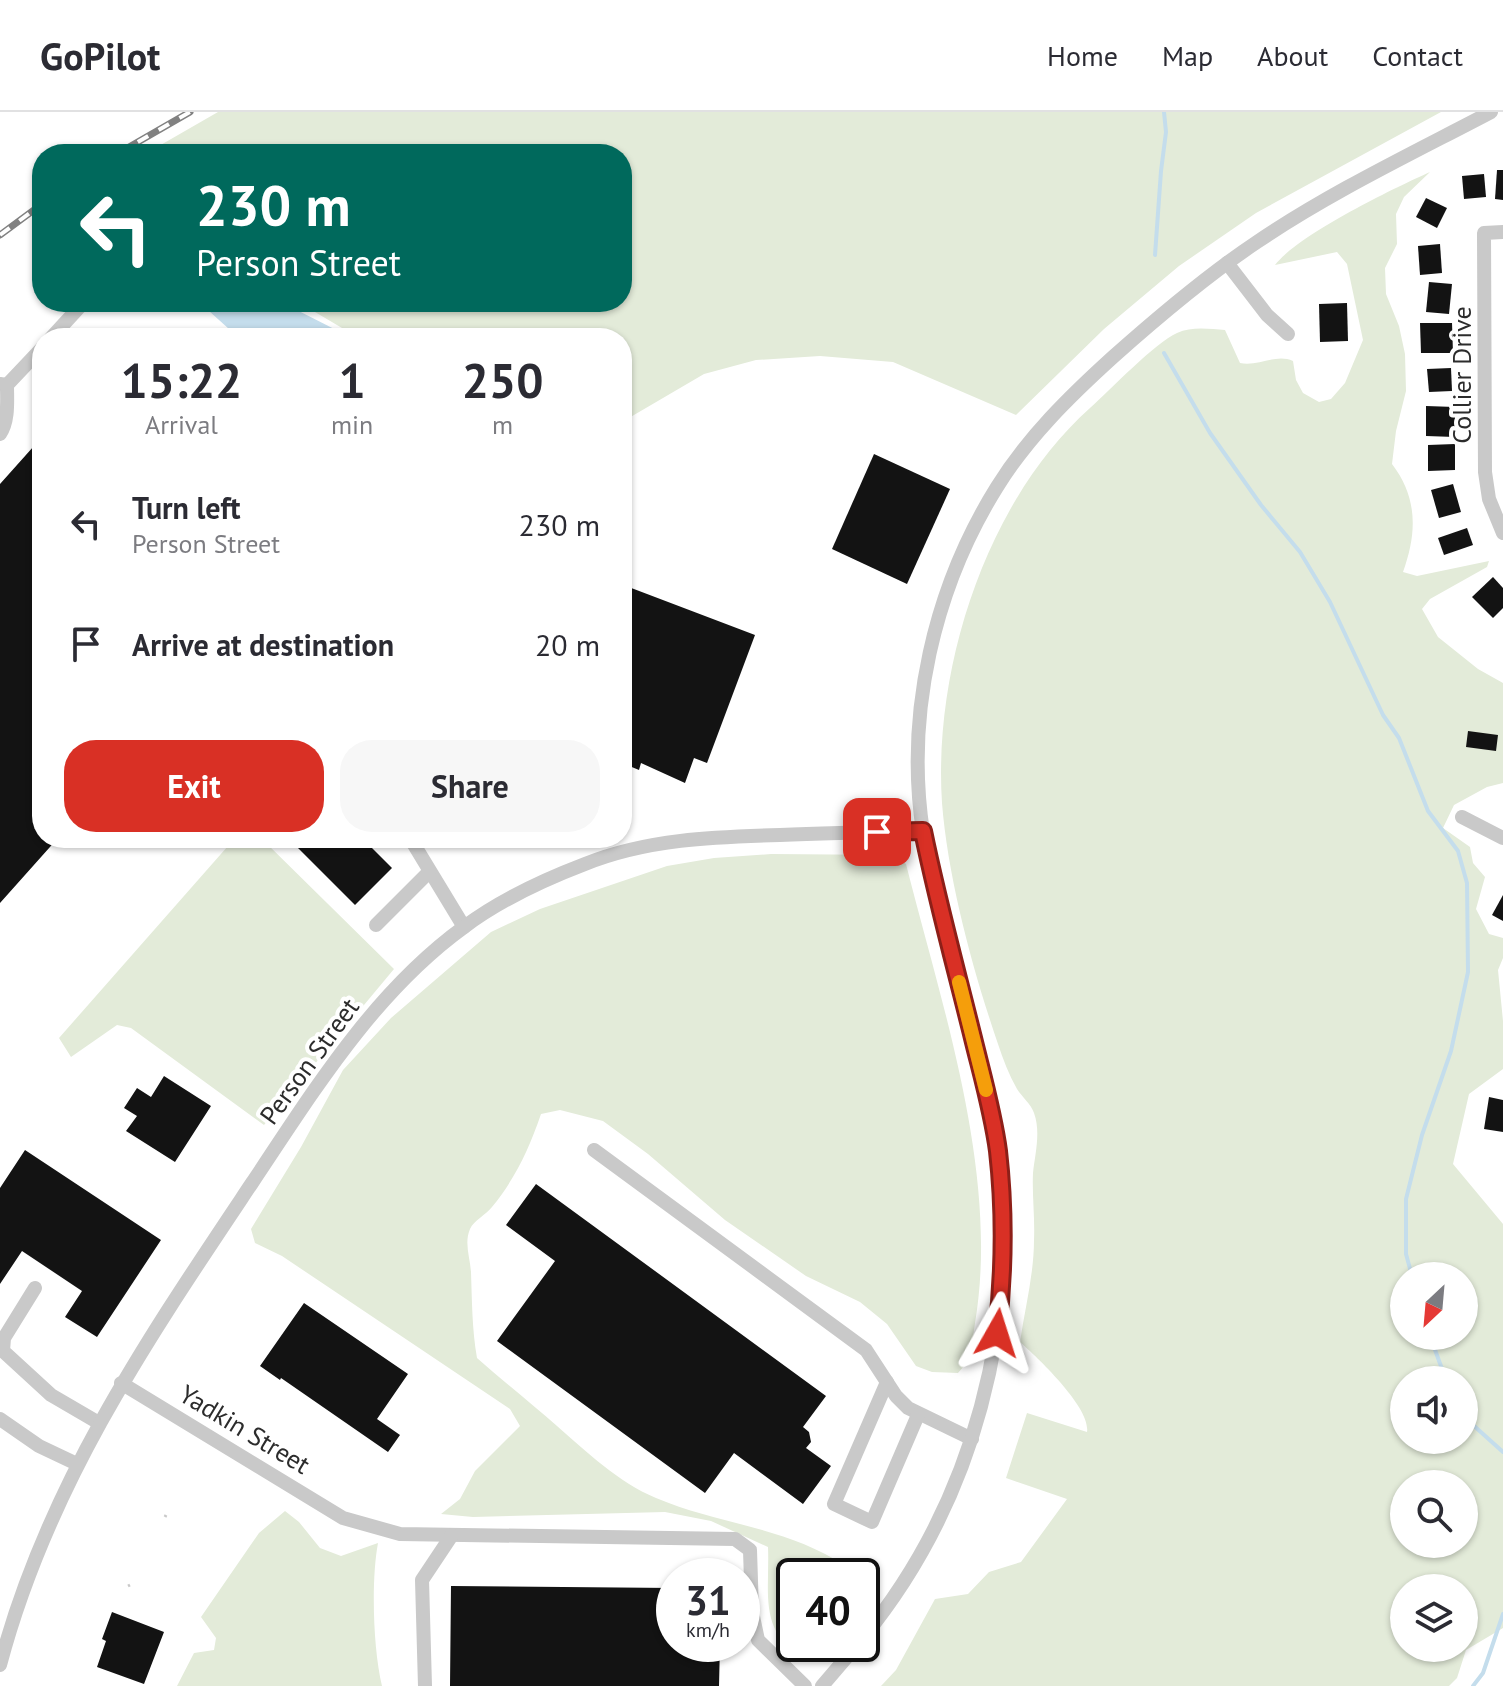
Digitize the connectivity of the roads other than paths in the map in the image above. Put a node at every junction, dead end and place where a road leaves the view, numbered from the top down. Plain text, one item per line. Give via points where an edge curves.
1 (1491, 112) edge
2 (1503, 232) edge
3 (1227, 263) junction
4 (75, 312) edge
5 (60, 328) edge
6 (1288, 334) dead end
7 (32, 358) edge
8 (4, 385) edge
9 (0, 434) edge
10 (1503, 533) edge
11 (1462, 817) dead end
12 (923, 831) junction
13 (1503, 838) edge
14 (416, 848) edge
15 (429, 872) junction
16 (376, 925) dead end
17 (464, 927) junction
18 (594, 1150) dead end
19 (35, 1288) dead end
20 (2, 1350) edge
21 (887, 1382) junction
22 (121, 1383) junction
23 (918, 1415) junction
24 (0, 1419) edge
25 (99, 1423) junction
26 (972, 1439) junction
27 (77, 1464) junction
28 (452, 1535) junction
29 (880, 1615) edge
30 (843, 1662) edge
31 (0, 1665) edge
32 (425, 1686) edge
33 (805, 1686) edge
34 (822, 1686) edge

1 - 3 street via 1315,206
2 - 10 street, Collier Drive via 1484,233 1485,472
3 - 6 street
3 - 12 street via 1051,416 999,484 975,526 941,610 925,678 918,744
4 - 5 street
7 - 8 street
8 - 9 street via 7,407
11 - 13 street
12 - 17 street, Person Street via 707,837 650,844 541,883
12 - 26 street via 993,1122 1002,1202 1005,1250 997,1333
14 - 15 street
15 - 16 street
15 - 17 street
17 - 22 street, Person Street via 380,1004 351,1040
18 - 21 street via 866,1350
19 - 20 street
20 - 25 street via 51,1395
21 - 23 street
21 - 23 street via 834,1504 872,1522
22 - 25 street, Person Street
22 - 28 street, Yadkin Street via 343,1518 400,1534
23 - 26 street
24 - 27 street
25 - 27 street, Person Street
26 - 29 street via 929,1540
27 - 31 street, Person Street via 24,1585
28 - 32 street via 422,1580
28 - 33 street, Yadkin Street via 735,1539 750,1550 758,1640
30 - 34 street

